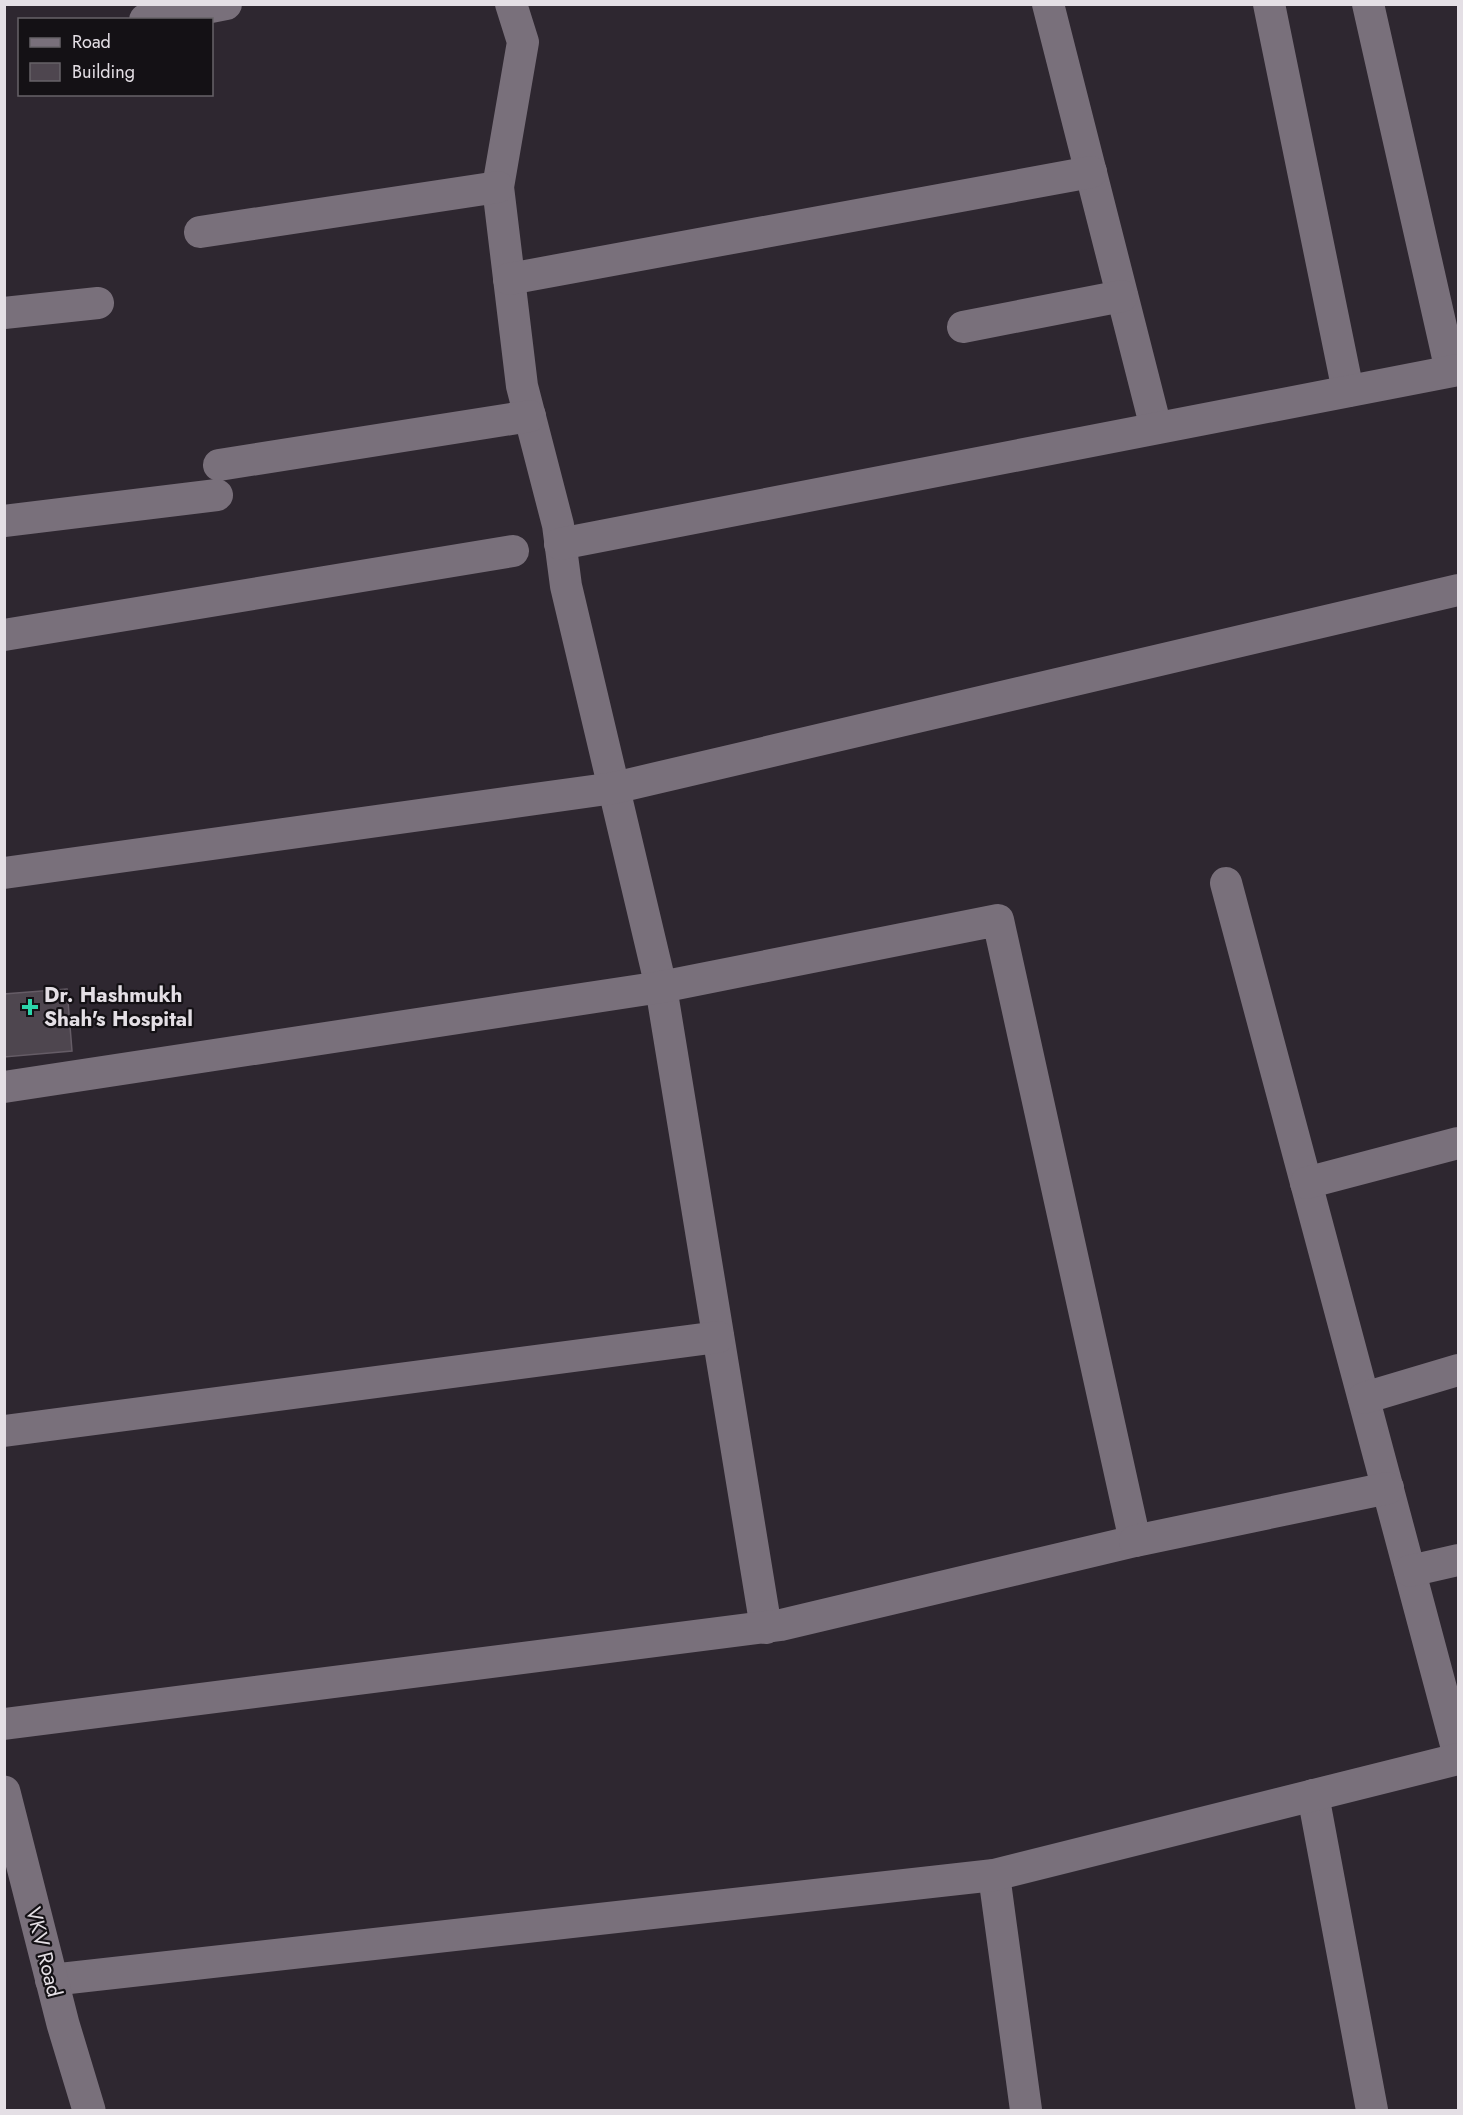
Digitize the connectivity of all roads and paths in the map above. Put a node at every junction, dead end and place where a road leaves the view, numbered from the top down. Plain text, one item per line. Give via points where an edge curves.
1 (226, 4) edge
2 (511, 4) edge
3 (1048, 4) edge
4 (1269, 4) edge
5 (1368, 4) edge
6 (155, 18) edge
7 (1091, 172) junction
8 (498, 187) junction
9 (200, 232) dead end
10 (509, 279) junction
11 (1122, 296) junction
12 (98, 303) dead end
13 (4, 313) edge
14 (963, 327) dead end
15 (1455, 371) edge
16 (1348, 392) junction
17 (530, 416) junction
18 (1156, 428) junction
19 (4, 521) edge
20 (560, 544) junction
21 (513, 551) dead end
22 (1458, 590) edge
23 (4, 635) edge
24 (614, 788) junction
25 (4, 873) edge
26 (1226, 883) dead end
27 (661, 987) junction
28 (4, 1087) edge
29 (1458, 1143) edge
30 (1306, 1183) junction
31 (718, 1337) junction
32 (1458, 1370) edge
33 (1364, 1398) junction
34 (4, 1431) edge
35 (1388, 1488) junction
36 (1135, 1541) junction
37 (1458, 1560) edge
38 (1410, 1571) junction
39 (766, 1628) junction
40 (4, 1724) edge
41 (1458, 1752) edge
42 (1458, 1759) edge
43 (4, 1792) edge
44 (1313, 1795) junction
45 (994, 1875) junction
46 (51, 1980) junction
47 (89, 2110) edge
48 (1026, 2110) edge
49 (1372, 2110) edge

1 - 6 street
2 - 8 street via 523,42
3 - 7 street
4 - 16 street
5 - 15 street
7 - 10 street
7 - 11 street
8 - 9 street
8 - 10 street
10 - 17 street via 522,386
11 - 14 street
11 - 18 street
12 - 13 street
15 - 16 street
16 - 18 street
17 - 19 street
17 - 20 street
18 - 20 street
20 - 24 street via 566,586
21 - 23 street
22 - 24 street
24 - 25 street
24 - 27 street
26 - 30 street
27 - 28 street
27 - 31 street
27 - 36 street via 998,920
29 - 30 street
30 - 33 street
31 - 34 street
31 - 39 street
32 - 33 street
33 - 35 street
35 - 36 street
35 - 38 street
36 - 39 street
37 - 38 street
38 - 41 street
39 - 40 street
42 - 44 street
43 - 46 main road, VKV Road
44 - 45 street
44 - 49 street
45 - 46 street
45 - 48 street
46 - 47 main road, VKV Road

